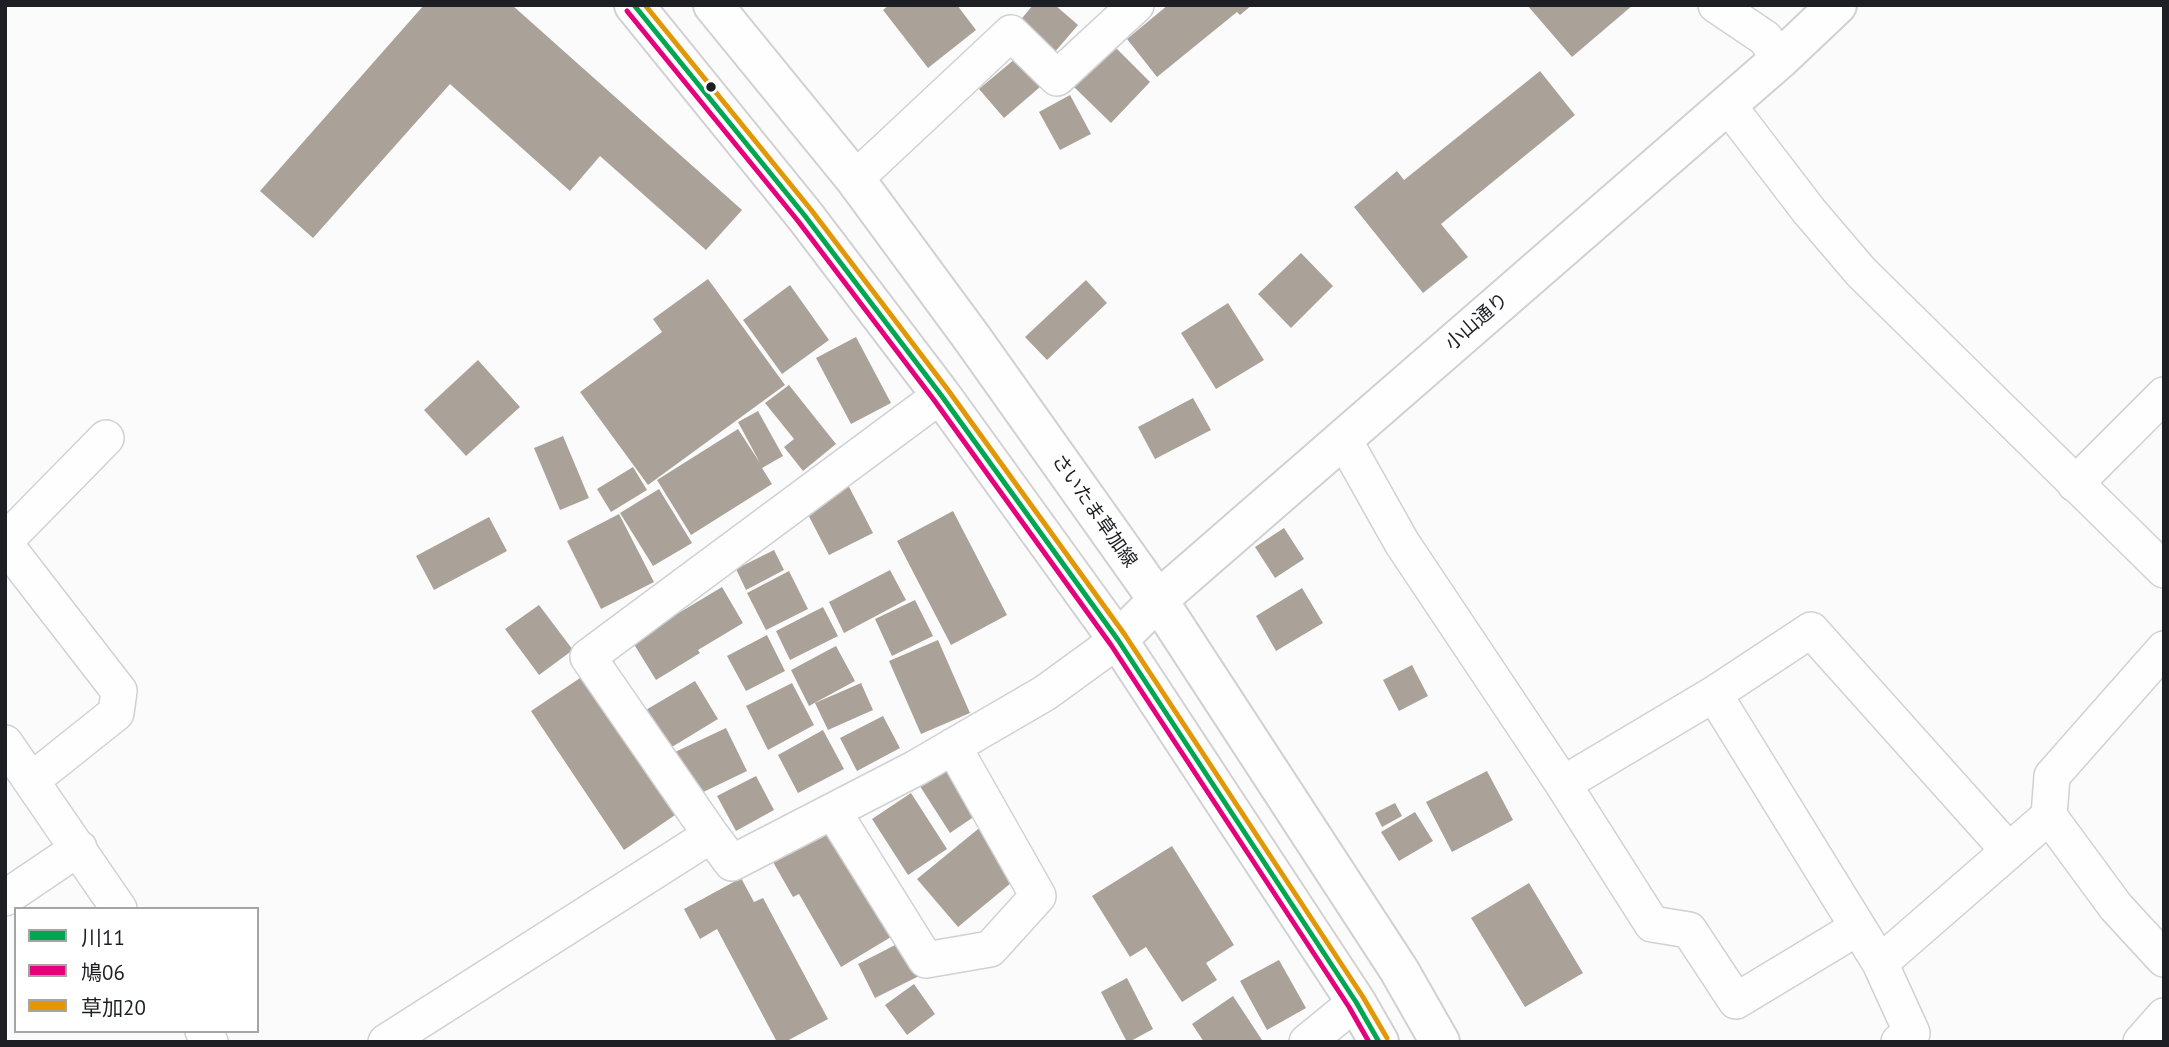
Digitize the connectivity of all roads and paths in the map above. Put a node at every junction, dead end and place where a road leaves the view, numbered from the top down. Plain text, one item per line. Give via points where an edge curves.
1 (634, 5) edge
2 (713, 5) edge
3 (1136, 5) edge
4 (1716, 5) edge
5 (1838, 5) edge
6 (1780, 59) junction
7 (1727, 104) junction
8 (855, 179) junction
9 (941, 395) junction
10 (2164, 395) edge
11 (106, 438) dead end
12 (1343, 438) junction
13 (2075, 484) junction
14 (5, 542) edge
15 (2164, 570) edge
16 (1158, 600) junction
17 (1118, 640) junction
18 (2164, 649) edge
19 (1714, 694) junction
20 (5, 743) edge
21 (953, 746) junction
22 (32, 780) junction
23 (1563, 784) junction
24 (833, 811) junction
25 (2049, 816) junction
26 (711, 835) junction
27 (79, 848) junction
28 (2009, 851) junction
29 (5, 898) edge
30 (119, 907) edge
31 (1857, 928) junction
32 (2164, 959) edge
33 (1880, 963) junction
34 (1356, 1002) junction
35 (2164, 1016) edge
36 (386, 1042) edge
37 (1307, 1042) edge
38 (1379, 1042) edge
39 (1440, 1042) edge
40 (1899, 1042) edge
41 (2141, 1042) edge

1 - 9 main road via 805,216
2 - 8 main road, さいたま草加線
3 - 8 street via 1058,78 1011,33
4 - 6 street via 1765,38
5 - 6 main road, 小山通り
6 - 7 main road, 小山通り
7 - 12 main road, 小山通り
7 - 13 street via 1861,272
8 - 16 main road, さいたま草加線
9 - 17 main road
9 - 26 street via 588,657
10 - 13 street
11 - 14 street
12 - 16 main road, 小山通り
12 - 23 street via 1402,543
13 - 15 street
14 - 22 street via 119,691 116,713
16 - 17 main road, 小山通り
16 - 39 main road, さいたま草加線 via 1399,970
17 - 21 street via 1045,693
17 - 34 main road
18 - 25 street via 2052,776
19 - 23 street
19 - 28 street via 1811,630
19 - 31 street
20 - 22 street
21 - 24 street
21 - 24 street via 1038,896 990,949 926,960
22 - 27 street
23 - 31 street via 1652,924 1689,930 1736,1000
24 - 26 street via 732,863
25 - 28 street
25 - 32 street via 2116,907
26 - 36 street
27 - 29 street
27 - 30 street
28 - 33 street
31 - 33 street
33 - 40 street via 1912,1033
34 - 37 street
34 - 38 main road
35 - 41 street

